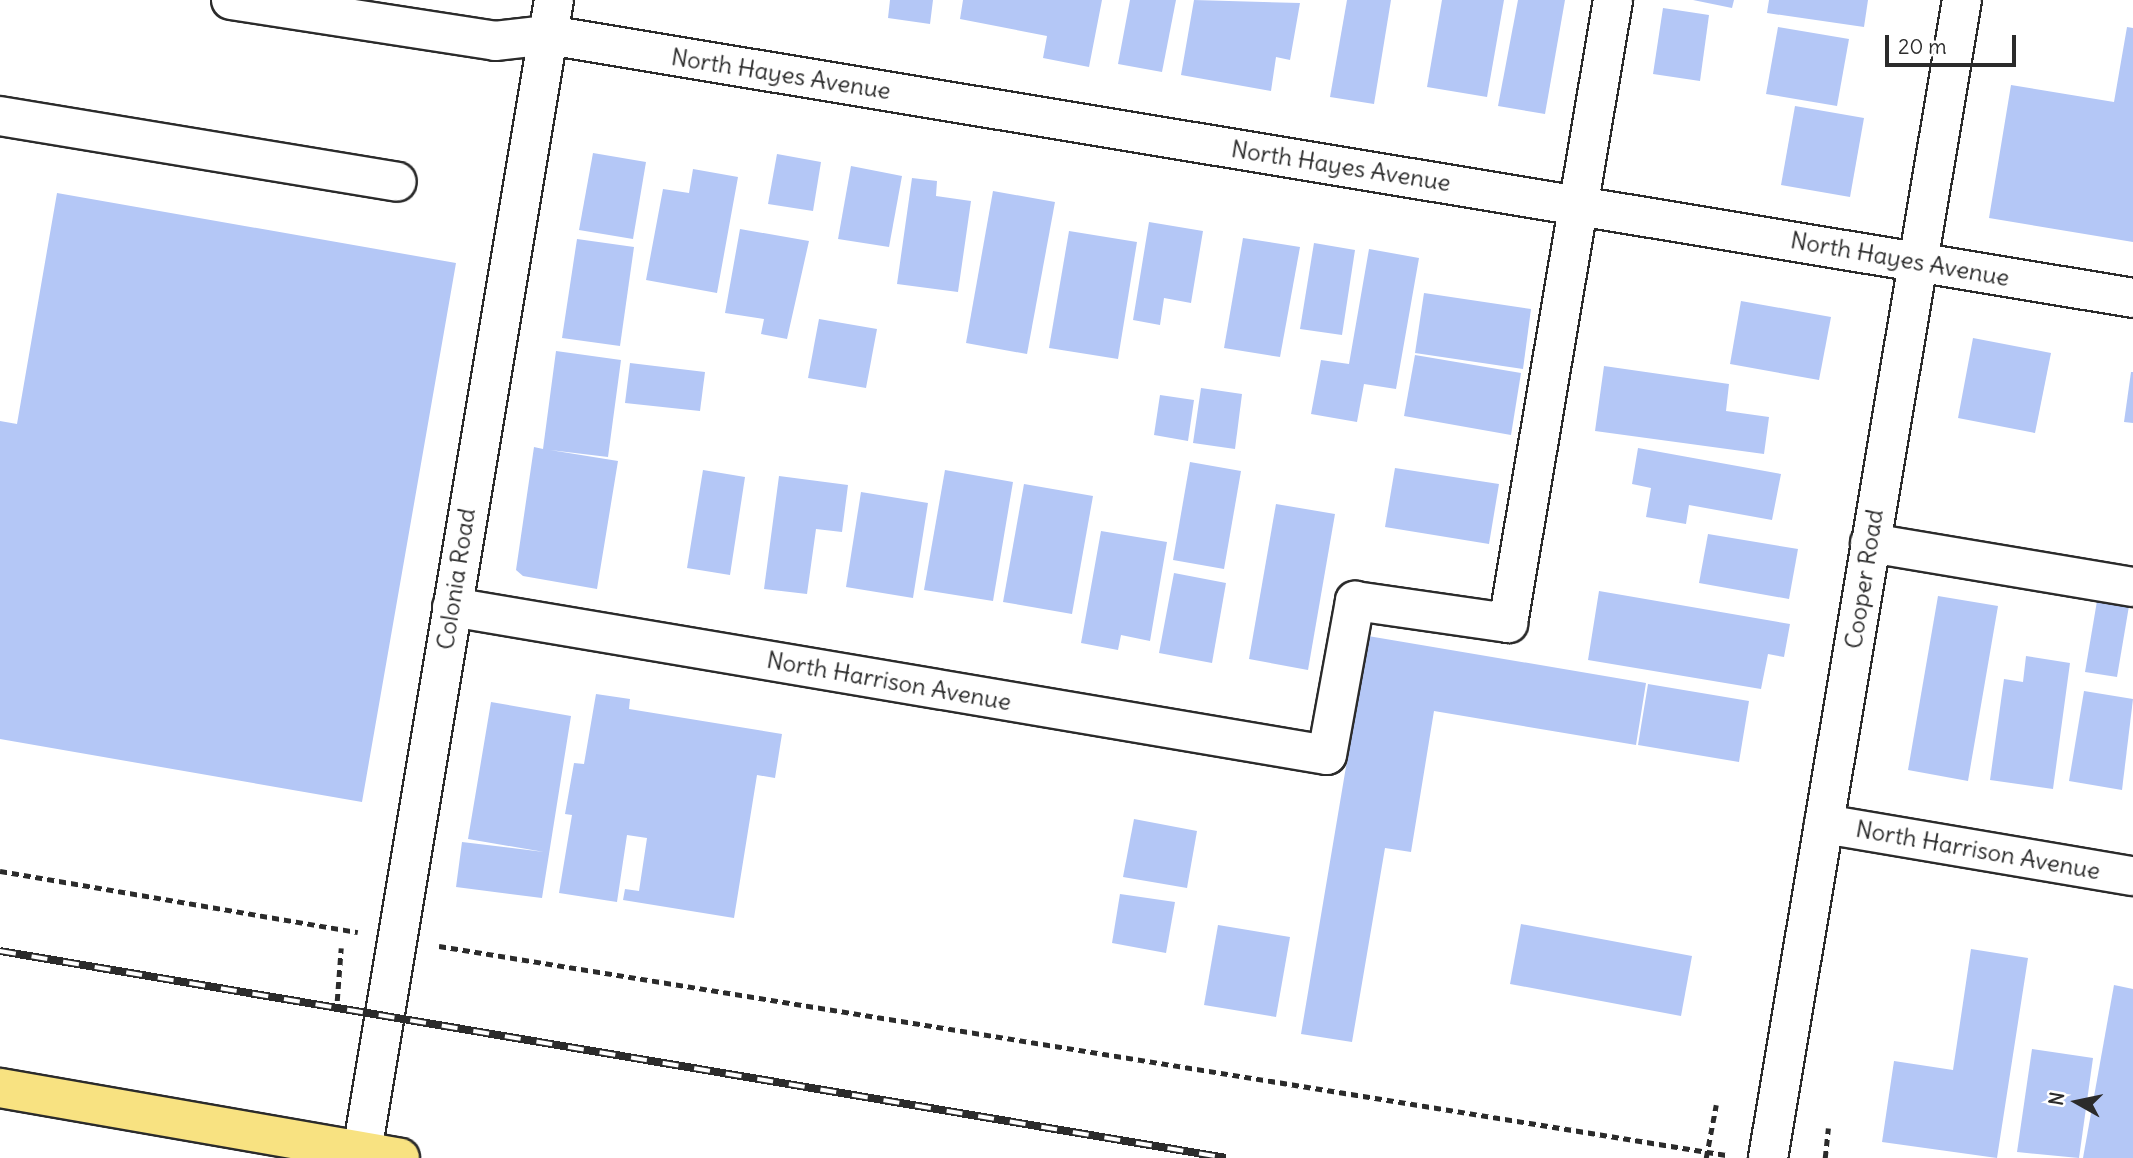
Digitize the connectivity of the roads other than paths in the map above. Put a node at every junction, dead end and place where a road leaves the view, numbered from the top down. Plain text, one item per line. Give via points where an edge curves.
1 (231, 0) edge
2 (1613, 0) edge
3 (1962, 0) edge
4 (551, 18) edge
5 (0, 116) edge
6 (397, 182) dead end
7 (1578, 205) junction
8 (1916, 262) junction
9 (2133, 298) edge
10 (1870, 543) junction
11 (2133, 587) edge
12 (452, 607) junction
13 (1824, 824) junction
14 (2133, 876) edge
15 (0, 1088) edge
16 (361, 1155) edge
17 (1751, 1157) edge
18 (400, 1158) edge

1 - 4 street, North Hayes Avenue via 495,41
2 - 7 street
3 - 8 street, Cooper Road
4 - 7 street, North Hayes Avenue
4 - 12 street, Colonia Road
5 - 6 street
7 - 8 street, North Hayes Avenue
7 - 12 street, North Harrison Avenue via 1507,624 1355,601 1327,755
8 - 9 street, North Hayes Avenue
8 - 10 street, Cooper Road
10 - 11 street
10 - 13 street, Cooper Road
12 - 16 street, Colonia Road
13 - 14 street, North Harrison Avenue
13 - 17 street, Cooper Road
15 - 16 main road
16 - 18 main road

